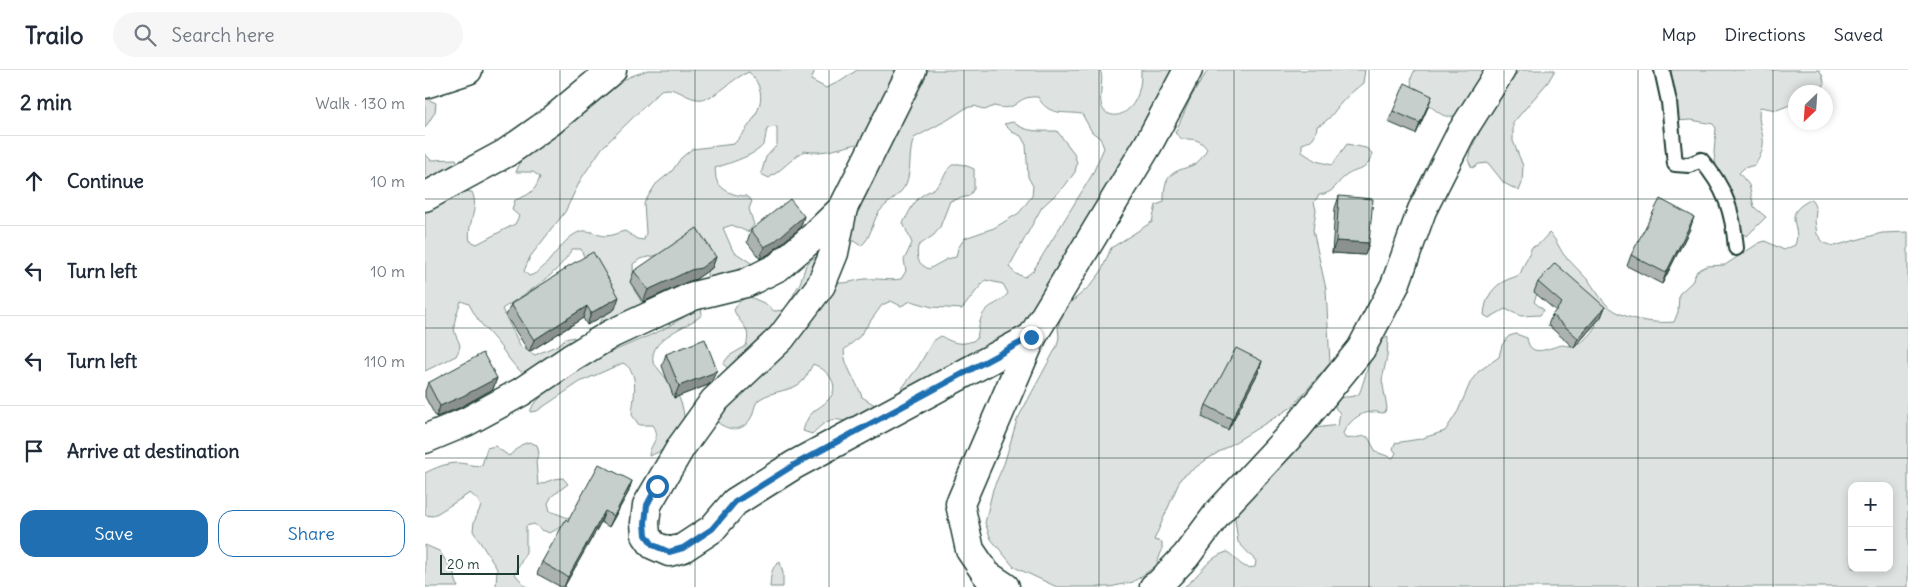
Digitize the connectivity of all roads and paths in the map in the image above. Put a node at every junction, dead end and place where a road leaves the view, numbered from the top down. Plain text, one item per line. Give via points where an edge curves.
1 (468, 70) edge
2 (612, 70) edge
3 (912, 70) edge
4 (1188, 70) edge
5 (1501, 70) edge
6 (1662, 70) edge
7 (425, 84) edge
8 (425, 197) edge
9 (843, 208) junction
10 (1736, 248) dead end
11 (1031, 337) junction
12 (425, 439) edge
13 (1005, 587) edge
14 (1154, 587) edge

1 - 7 street
2 - 8 street via 507,153
3 - 9 street
4 - 11 street via 1149,143
5 - 14 street via 1461,133 1427,201 1395,285 1361,349 1297,428 1217,513 1186,556
6 - 10 lane via 1669,102 1675,164 1689,165 1701,160 1715,176 1727,198
9 - 11 street via 833,253 821,285 781,338 714,401 654,492 647,505 645,523 646,535 653,545 669,552 683,548 712,529 735,502 794,465
9 - 12 street via 778,267 746,283 693,296 611,334 521,392 466,422
11 - 13 street via 960,504 970,550 987,575

